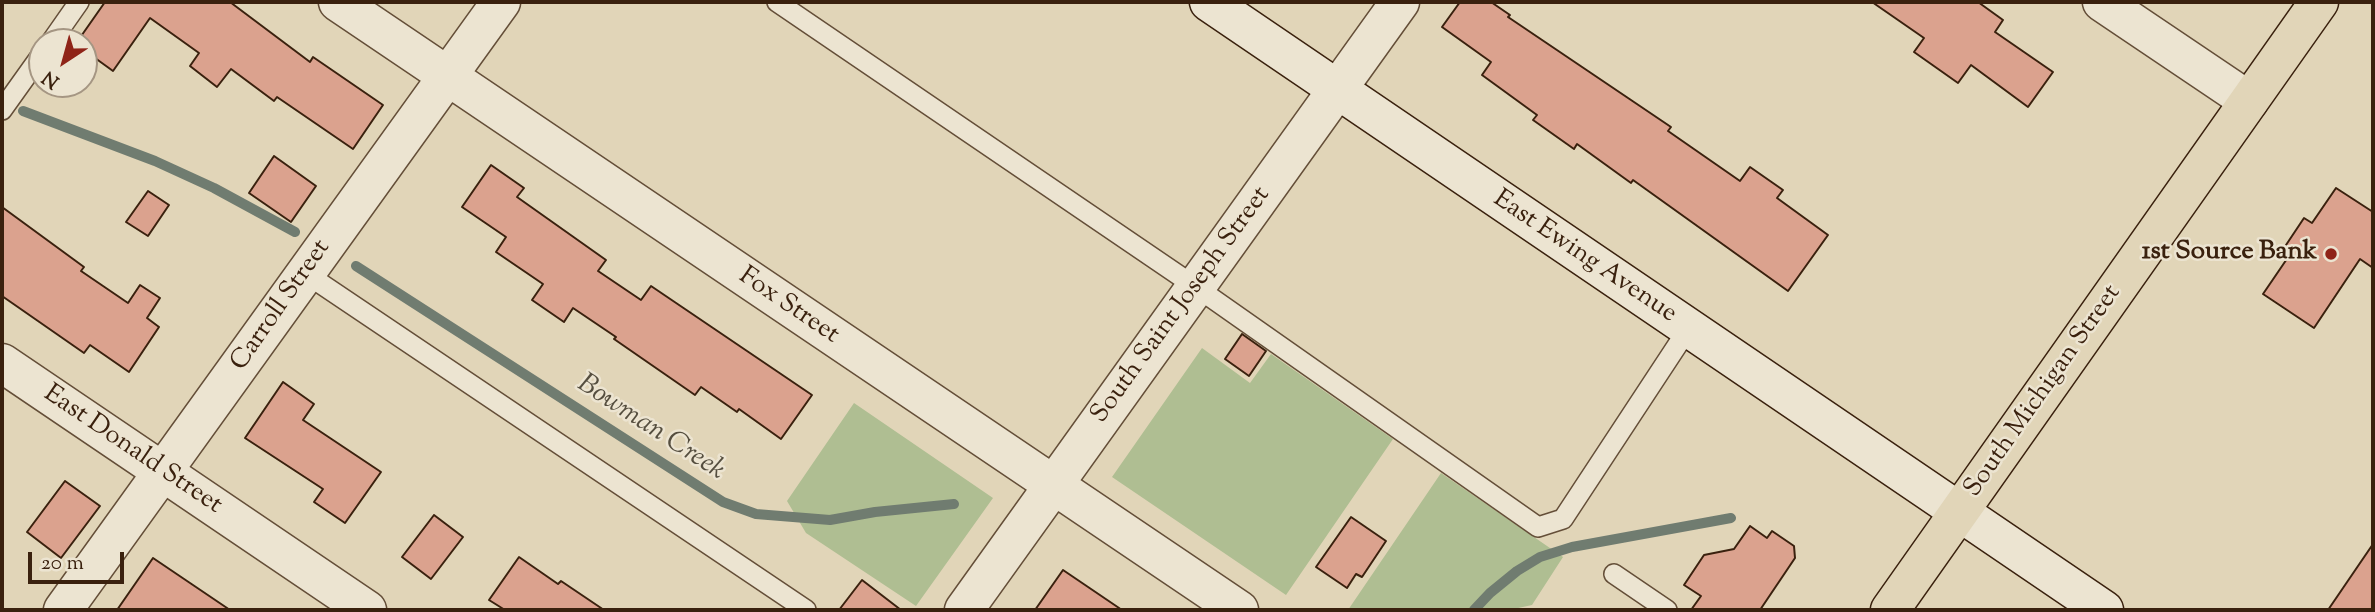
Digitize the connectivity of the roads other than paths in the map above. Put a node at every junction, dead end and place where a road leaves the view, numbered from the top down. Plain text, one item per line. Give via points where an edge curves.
1 (79, 2) edge
2 (338, 2) edge
3 (501, 2) edge
4 (776, 2) edge
5 (1209, 2) edge
6 (1400, 2) edge
7 (2102, 2) edge
8 (2319, 2) edge
9 (61, 28) edge
10 (28, 74) edge
11 (448, 77) junction
12 (1337, 89) junction
13 (2249, 101) junction
14 (2, 110) edge
15 (305, 274) junction
16 (1196, 286) junction
17 (1688, 329) junction
18 (2, 363) edge
19 (163, 473) junction
20 (1053, 486) junction
21 (1959, 513) junction
22 (1614, 574) dead end
23 (63, 610) edge
24 (367, 610) edge
25 (806, 610) edge
26 (964, 610) edge
27 (1239, 610) edge
28 (1667, 610) edge
29 (1890, 610) edge
30 (2104, 610) edge

1 - 9 lane
2 - 11 street, Fox Street
3 - 11 street, Carroll Street
4 - 16 lane
5 - 12 street, East Ewing Avenue
6 - 12 street, South Saint Joseph Street
7 - 13 street
8 - 13 main road, South Michigan Street
10 - 14 lane
11 - 15 street, Carroll Street
11 - 20 street, Fox Street
12 - 16 street, South Saint Joseph Street
12 - 17 street, East Ewing Avenue
13 - 21 main road, South Michigan Street
15 - 19 street, Carroll Street
15 - 25 lane
16 - 17 lane via 1538,527 1563,519
16 - 20 street, South Saint Joseph Street
17 - 21 street, East Ewing Avenue
18 - 19 street, East Donald Street
19 - 23 street, Carroll Street
19 - 24 street, East Donald Street
20 - 26 street, South Saint Joseph Street
20 - 27 street, Fox Street
21 - 29 main road, South Michigan Street
21 - 30 street, East Ewing Avenue
22 - 28 lane

